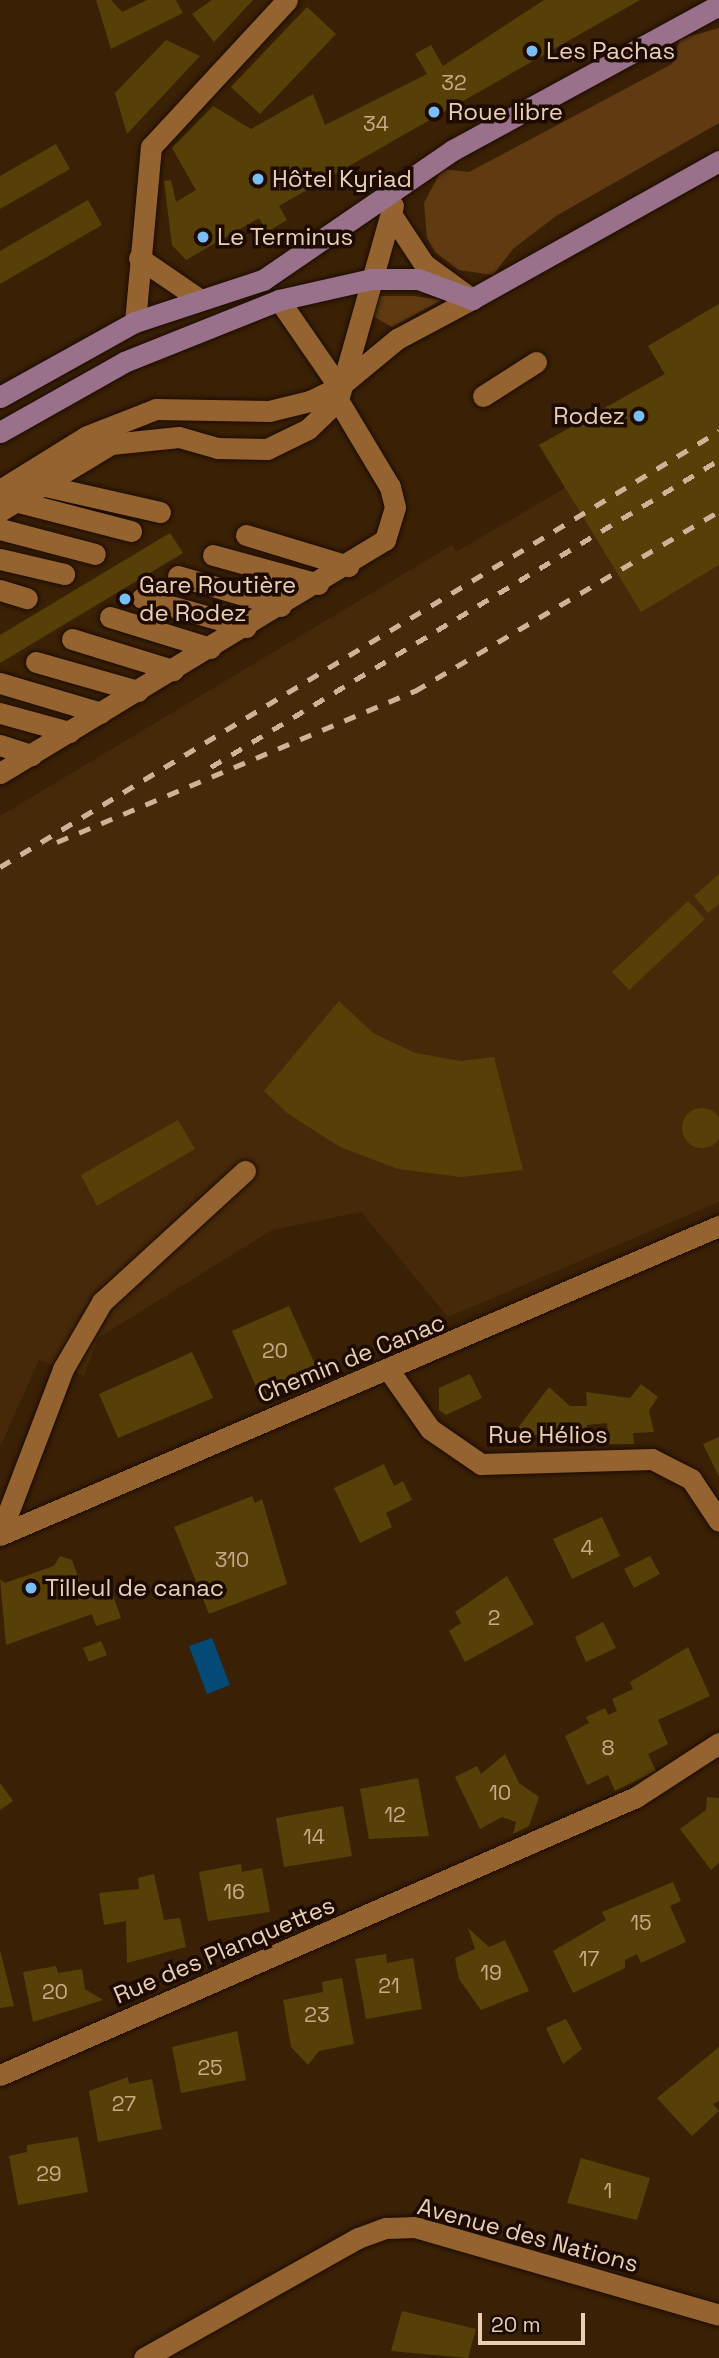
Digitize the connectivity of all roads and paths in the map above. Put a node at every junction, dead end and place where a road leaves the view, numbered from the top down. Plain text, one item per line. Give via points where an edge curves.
1 (287, 0) edge
2 (719, 5) edge
3 (719, 160) edge
4 (398, 191) junction
5 (391, 214) junction
6 (139, 258) junction
7 (372, 279) junction
8 (199, 299) junction
9 (472, 299) junction
10 (279, 300) junction
11 (135, 322) junction
12 (536, 362) dead end
13 (339, 394) junction
14 (483, 396) dead end
15 (0, 397) edge
16 (0, 432) edge
17 (41, 485) junction
18 (5, 501) edge
19 (160, 512) dead end
20 (0, 529) edge
21 (131, 531) dead end
22 (246, 535) dead end
23 (95, 554) dead end
24 (214, 555) dead end
25 (0, 559) edge
26 (348, 566) junction
27 (64, 574) dead end
28 (178, 576) dead end
29 (318, 584) junction
30 (0, 590) edge
31 (27, 598) dead end
32 (142, 598) dead end
33 (281, 606) junction
34 (110, 617) dead end
35 (246, 627) junction
36 (72, 639) dead end
37 (210, 648) junction
38 (36, 662) dead end
39 (173, 670) junction
40 (0, 683) edge
41 (138, 691) junction
42 (0, 713) edge
43 (102, 713) junction
44 (69, 732) junction
45 (0, 745) edge
46 (31, 755) junction
47 (0, 773) edge
48 (245, 1171) dead end
49 (719, 1226) edge
50 (390, 1371) junction
51 (719, 1521) edge
52 (0, 1534) edge
53 (719, 1743) edge
54 (0, 2075) edge
55 (719, 2315) edge
56 (144, 2358) edge

1 - 6 street via 150,147
2 - 4 main road via 453,150
3 - 9 main road
4 - 5 street
4 - 8 main road via 263,279
5 - 7 street
5 - 9 street via 424,264
6 - 8 street
6 - 11 street
7 - 9 main road via 418,279
7 - 10 main road
7 - 13 street
8 - 11 main road
9 - 13 street via 397,339
10 - 13 street
10 - 16 main road via 124,362
11 - 15 main road
12 - 14 street
13 - 17 street via 308,429 267,449 217,448 179,437 111,444
13 - 18 street via 269,411 156,408 87,436
13 - 26 street via 383,472 395,507 385,540
17 - 18 street
17 - 19 street
18 - 21 street
20 - 23 street
22 - 26 street
24 - 29 street
25 - 27 street
26 - 29 street
28 - 33 street
29 - 33 street
30 - 31 street
32 - 35 street
33 - 35 street
34 - 37 street
35 - 37 street
36 - 39 street
37 - 39 street
38 - 41 street
39 - 41 street
40 - 43 street
41 - 43 street
42 - 44 street
43 - 44 street
44 - 46 street
45 - 46 street
46 - 47 street
48 - 52 street via 102,1302 63,1368
49 - 50 street, Chemin de Canac
50 - 51 street, Rue Hélios via 430,1429 481,1464 652,1460 691,1479
50 - 52 street, Chemin de Canac
53 - 54 street, Rue des Planquettes via 673,1779 469,1874
55 - 56 street, Avenue des Nations via 415,2227 386,2228

